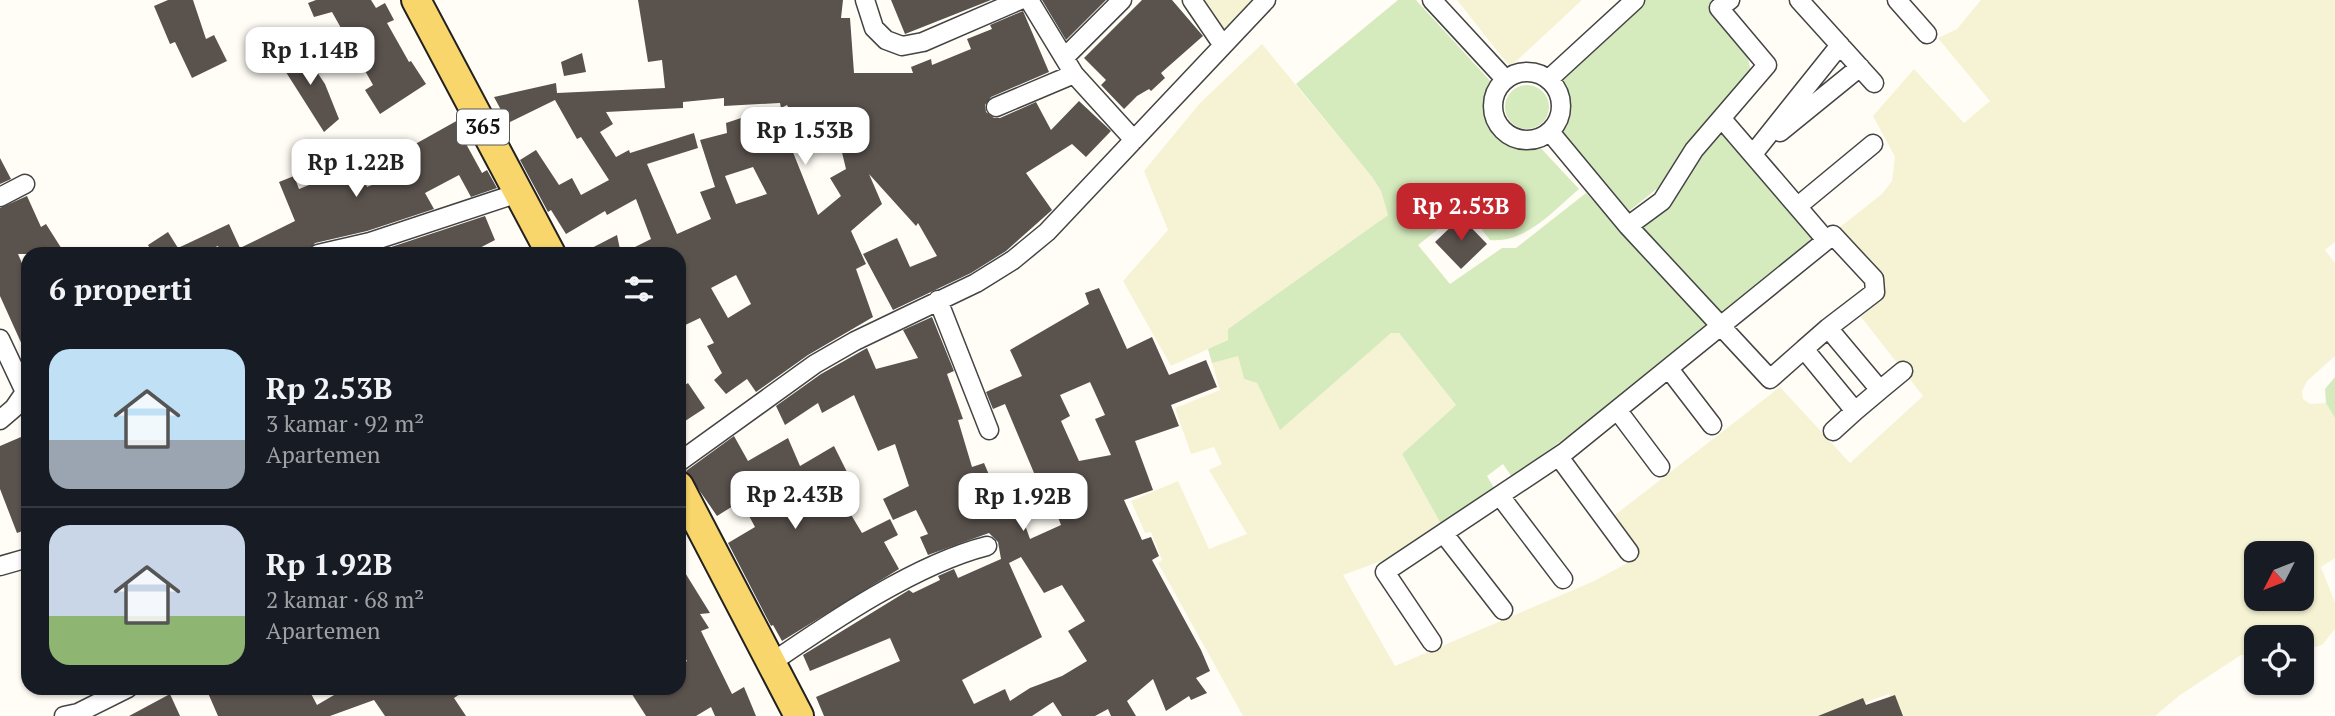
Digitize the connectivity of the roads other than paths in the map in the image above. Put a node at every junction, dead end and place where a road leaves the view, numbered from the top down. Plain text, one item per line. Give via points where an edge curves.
1 (415, 0) edge
2 (865, 0) edge
3 (1020, 0) edge
4 (1029, 0) edge
5 (1122, 0) edge
6 (1192, 0) edge
7 (1266, 0) edge
8 (1432, 0) edge
9 (1635, 0) edge
10 (1730, 0) edge
11 (1799, 0) edge
12 (1897, 0) edge
13 (1927, 34) dead end
14 (1222, 44) junction
15 (1840, 45) junction
16 (1064, 58) junction
17 (1860, 67) junction
18 (1074, 74) junction
19 (1504, 79) junction
20 (1549, 79) junction
21 (1874, 83) dead end
22 (996, 107) dead end
23 (1722, 119) junction
24 (1550, 132) junction
25 (1134, 140) junction
26 (1872, 144) dead end
27 (1753, 154) junction
28 (25, 184) dead end
29 (518, 193) junction
30 (0, 197) edge
31 (1798, 206) junction
32 (1628, 226) junction
33 (1826, 240) junction
34 (375, 247) edge
35 (547, 247) edge
36 (938, 300) junction
37 (1723, 327) junction
38 (1828, 328) junction
39 (0, 339) edge
40 (1804, 349) junction
41 (1669, 369) junction
42 (1903, 372) dead end
43 (21, 379) edge
44 (1881, 390) junction
45 (21, 399) edge
46 (1618, 411) junction
47 (1855, 411) junction
48 (0, 420) edge
49 (1712, 425) dead end
50 (989, 430) dead end
51 (1833, 432) dead end
52 (686, 457) edge
53 (1559, 457) junction
54 (1660, 467) dead end
55 (1500, 496) junction
56 (686, 499) edge
57 (1444, 534) junction
58 (987, 546) dead end
59 (1629, 552) dead end
60 (21, 559) edge
61 (1, 561) edge
62 (1563, 579) dead end
63 (1503, 610) dead end
64 (1432, 642) dead end
65 (771, 663) junction
66 (114, 695) edge
67 (64, 716) edge
68 (799, 716) edge

1 - 29 main road, 365
2 - 3 street via 874,28 886,40 902,46 923,42
4 - 16 street
5 - 16 street
6 - 14 street
7 - 14 street
8 - 19 street
9 - 20 street
10 - 23 street via 1718,8 1767,65
11 - 15 street
12 - 13 street
14 - 25 street
15 - 17 street
15 - 27 street
16 - 18 street
17 - 21 street
17 - 27 street
18 - 22 street
18 - 25 street
19 - 20 street via 1527,71
19 - 24 street via 1493,103 1501,128 1524,141
20 - 24 street via 1562,105
23 - 27 street
23 - 32 street via 1683,165 1662,201
24 - 32 street
25 - 36 street via 1047,232 1013,260 976,284
26 - 31 street
27 - 31 street
28 - 30 street
29 - 34 street
29 - 35 main road, 365
31 - 33 street
32 - 37 street
33 - 37 street
33 - 38 street via 1833,235 1874,279 1875,292
36 - 50 street
36 - 52 street via 815,364
37 - 40 street via 1770,379
37 - 41 street
38 - 40 street
38 - 44 street
39 - 43 street
40 - 47 street
41 - 46 street
41 - 49 street
42 - 44 street
44 - 47 street
45 - 48 street
46 - 53 street
46 - 54 street
47 - 51 street
53 - 55 street
53 - 59 street
55 - 57 street
55 - 62 street
56 - 65 main road
57 - 63 street
57 - 64 street via 1385,572
58 - 65 street via 953,555
60 - 61 street
65 - 68 main road
66 - 67 street

